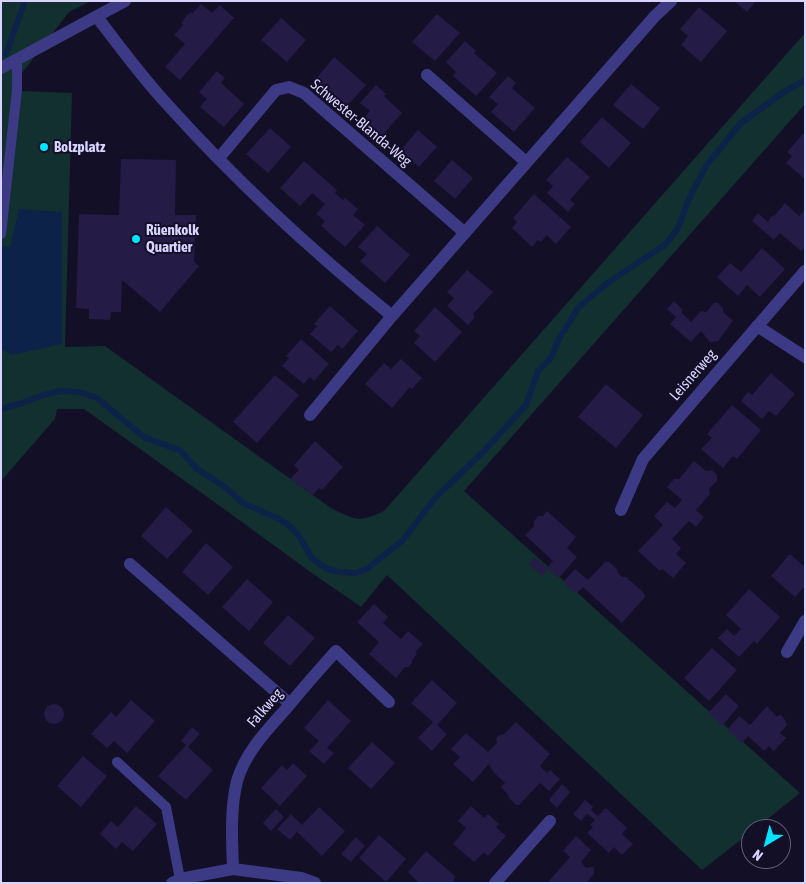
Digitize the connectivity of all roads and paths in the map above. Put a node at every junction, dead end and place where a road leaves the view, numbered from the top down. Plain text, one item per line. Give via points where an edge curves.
1 (126, 1) edge
2 (671, 1) edge
3 (97, 17) junction
4 (17, 59) junction
5 (1, 68) edge
6 (426, 75) dead end
7 (219, 158) junction
8 (526, 162) junction
9 (1, 234) edge
10 (465, 234) junction
11 (805, 271) edge
12 (392, 316) junction
13 (757, 326) junction
14 (805, 357) edge
15 (310, 415) dead end
16 (620, 510) dead end
17 (130, 564) dead end
18 (805, 621) edge
19 (786, 652) dead end
20 (389, 702) dead end
21 (290, 704) junction
22 (117, 762) dead end
23 (550, 821) dead end
24 (234, 869) junction
25 (176, 881) edge
26 (314, 883) edge
27 (495, 883) edge

1 - 3 street
2 - 8 street
3 - 4 street
3 - 7 street via 166,103
4 - 5 street
4 - 9 lane via 17,90
6 - 8 street
7 - 10 street, Schwester-Blanda-Weg via 276,90 289,87 304,93
7 - 12 street via 349,281
8 - 10 street
10 - 12 street
11 - 13 street, Leisnerweg
12 - 15 street
13 - 14 street
13 - 16 street, Leisnerweg via 643,459
17 - 21 street
18 - 19 street
20 - 21 street, Falkweg via 336,651
21 - 24 street, Falkweg via 260,738 238,780 232,820
22 - 25 lane via 166,806
23 - 27 street
24 - 25 street
24 - 26 street via 301,878

